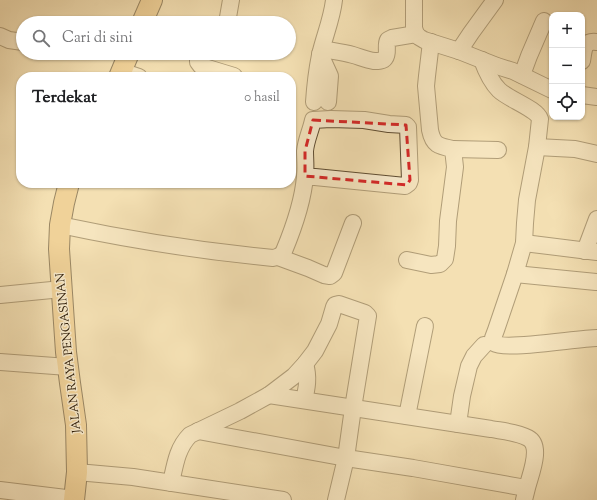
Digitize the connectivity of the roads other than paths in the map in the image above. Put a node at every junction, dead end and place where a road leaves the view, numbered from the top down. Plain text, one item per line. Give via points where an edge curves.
1 (152, 0) edge
2 (231, 0) edge
3 (334, 0) edge
4 (414, 0) edge
5 (495, 0) edge
6 (145, 16) edge
7 (228, 16) edge
8 (544, 21) dead end
9 (416, 34) junction
10 (0, 36) edge
11 (16, 41) edge
12 (431, 42) junction
13 (597, 42) edge
14 (584, 48) edge
15 (321, 51) junction
16 (459, 51) junction
17 (128, 60) edge
18 (198, 60) edge
19 (482, 60) junction
20 (126, 72) edge
21 (220, 72) edge
22 (522, 75) junction
23 (549, 88) edge
24 (585, 95) edge
25 (597, 97) edge
26 (321, 102) dead end
27 (537, 147) junction
28 (453, 149) junction
29 (498, 150) dead end
30 (597, 154) edge
31 (305, 176) junction
32 (68, 188) edge
33 (597, 219) edge
34 (353, 223) dead end
35 (60, 225) junction
36 (524, 243) junction
37 (591, 252) edge
38 (278, 257) junction
39 (407, 260) dead end
40 (514, 274) junction
41 (596, 282) dead end
42 (62, 288) junction
43 (0, 295) edge
44 (425, 326) dead end
45 (597, 338) edge
46 (484, 345) dead end
47 (0, 362) edge
48 (305, 364) junction
49 (68, 367) junction
50 (269, 394) junction
51 (304, 400) junction
52 (352, 408) junction
53 (407, 416) junction
54 (458, 424) junction
55 (198, 431) junction
56 (346, 458) junction
57 (77, 472) junction
58 (171, 483) junction
59 (0, 490) edge
60 (525, 494) edge
61 (74, 499) edge
62 (283, 500) edge
63 (336, 500) edge

1 - 6 main road
2 - 7 street
3 - 15 street
4 - 9 street
5 - 16 street
8 - 22 street
9 - 12 street
9 - 15 street via 388,40 386,56 382,60 368,60 352,54
10 - 11 street
12 - 16 street
12 - 28 street via 426,86 430,130 438,146
13 - 14 street via 590,42
15 - 26 street via 315,92
16 - 19 street
17 - 20 main road
18 - 21 street via 200,66
19 - 22 street
19 - 27 street via 499,90 540,116
22 - 23 street
24 - 25 street
27 - 30 street via 574,149
27 - 36 street via 527,200
28 - 29 street
28 - 39 street via 455,167 444,259 440,264 431,265
31 - 31 street via 404,186 410,180 408,127 364,120 313,120 306,143
31 - 38 street via 300,208 284,251
32 - 35 main road, JALAN RAYA PENGASINAN
33 - 37 street
34 - 38 street via 334,272 330,276
35 - 38 street via 188,248 267,258
35 - 42 main road, JALAN RAYA PENGASINAN
36 - 37 street
36 - 40 street
40 - 41 street
40 - 45 street via 494,335 495,344 513,346
42 - 43 street
42 - 49 main road, JALAN RAYA PENGASINAN
44 - 53 street
46 - 54 street via 469,366
47 - 49 street
48 - 50 street via 294,376
48 - 51 street via 308,376
48 - 52 street via 315,352 335,305 368,315
49 - 57 main road, JALAN RAYA PENGASINAN via 76,426
50 - 51 street
50 - 55 street
51 - 52 street
52 - 53 street
52 - 56 street
53 - 54 street
54 - 60 street via 516,434 532,441 535,456
55 - 56 street
55 - 58 street via 190,435 183,444 175,461
56 - 60 street via 413,468
56 - 63 street
57 - 58 street
57 - 61 main road, JALAN RAYA PENGASINAN
58 - 62 street
59 - 61 street

